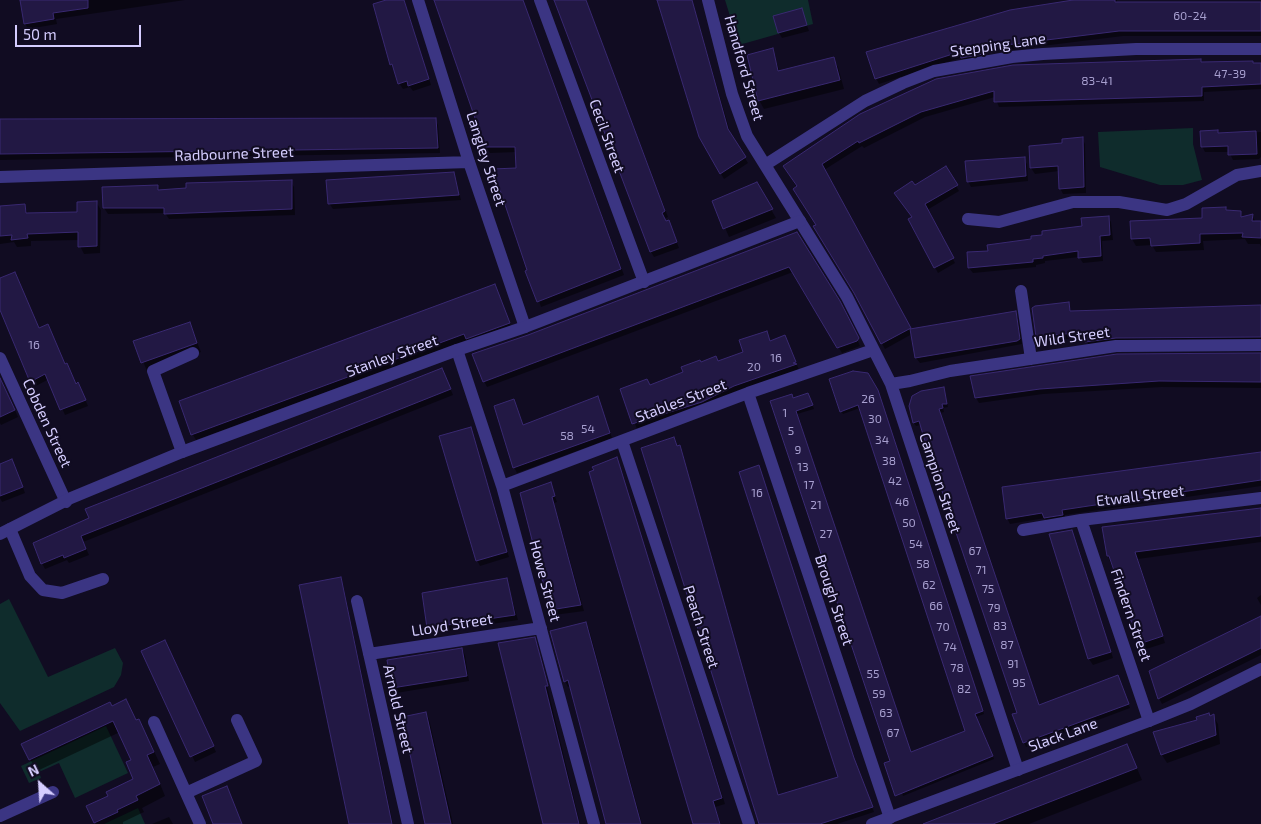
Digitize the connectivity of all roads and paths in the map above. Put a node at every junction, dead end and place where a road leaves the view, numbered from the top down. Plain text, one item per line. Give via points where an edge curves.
1 (418, 0) edge
2 (540, 0) edge
3 (708, 0) edge
4 (1261, 49) edge
5 (469, 162) junction
6 (765, 165) junction
7 (1261, 171) edge
8 (0, 177) edge
9 (968, 219) dead end
10 (800, 221) junction
11 (644, 282) junction
12 (1020, 291) dead end
13 (525, 327) junction
14 (1261, 345) edge
15 (456, 350) junction
16 (873, 350) junction
17 (193, 353) dead end
18 (0, 358) edge
19 (1031, 359) junction
20 (891, 384) junction
21 (748, 393) junction
22 (622, 441) junction
23 (182, 452) junction
24 (502, 486) junction
25 (1261, 498) edge
26 (66, 502) junction
27 (1081, 520) junction
28 (1023, 530) dead end
29 (5, 531) edge
30 (103, 579) dead end
31 (357, 601) dead end
32 (541, 628) junction
33 (369, 654) junction
34 (1261, 669) edge
35 (237, 720) dead end
36 (1149, 721) junction
37 (154, 722) dead end
38 (1018, 770) junction
39 (53, 792) dead end
40 (186, 793) junction
41 (0, 816) edge
42 (890, 818) junction
43 (200, 824) edge
44 (408, 824) edge
45 (594, 824) edge
46 (749, 824) edge
47 (872, 824) edge

1 - 5 street, Langley Street
2 - 11 street, Cecil Street
3 - 6 street, Handford Street via 739,115
4 - 6 street, Stepping Lane via 1136,49 1043,54 934,71 859,105
5 - 8 street, Radbourne Street
5 - 13 street, Langley Street
6 - 10 street, Handford Street
7 - 9 street via 1237,175 1186,204 1167,210 1119,202 1073,202 999,222
10 - 11 street, Stanley Street
10 - 16 street, Campion Street via 847,297
11 - 13 street, Stanley Street
12 - 19 street
13 - 15 street, Stanley Street
14 - 19 street, Wild Street via 1116,346
15 - 23 street, Stanley Street
15 - 24 street, Howe Street
16 - 20 street, Campion Street
16 - 21 street, Stables Street
17 - 23 street via 153,371
18 - 26 street, Cobden Street
19 - 20 street, Wild Street
20 - 38 street, Campion Street
21 - 22 street, Stables Street
21 - 42 street, Brough Street
22 - 24 street, Stables Street
22 - 46 street, Peach Street
23 - 26 street, Stanley Street
24 - 32 street, Howe Street
25 - 27 street, Etwall Street
26 - 29 street, Stanley Street
27 - 28 street, Etwall Street
27 - 36 street, Findern Street
29 - 30 street via 30,576 43,590 62,593
31 - 33 street, Arnold Street
32 - 33 street, Lloyd Street
32 - 45 street, Howe Street
33 - 44 street, Arnold Street
34 - 36 street, Slack Lane via 1192,704
35 - 40 street via 256,761
36 - 38 street, Slack Lane
37 - 40 street
38 - 42 street, Slack Lane
39 - 41 street
40 - 43 street
42 - 47 street, Slack Lane

